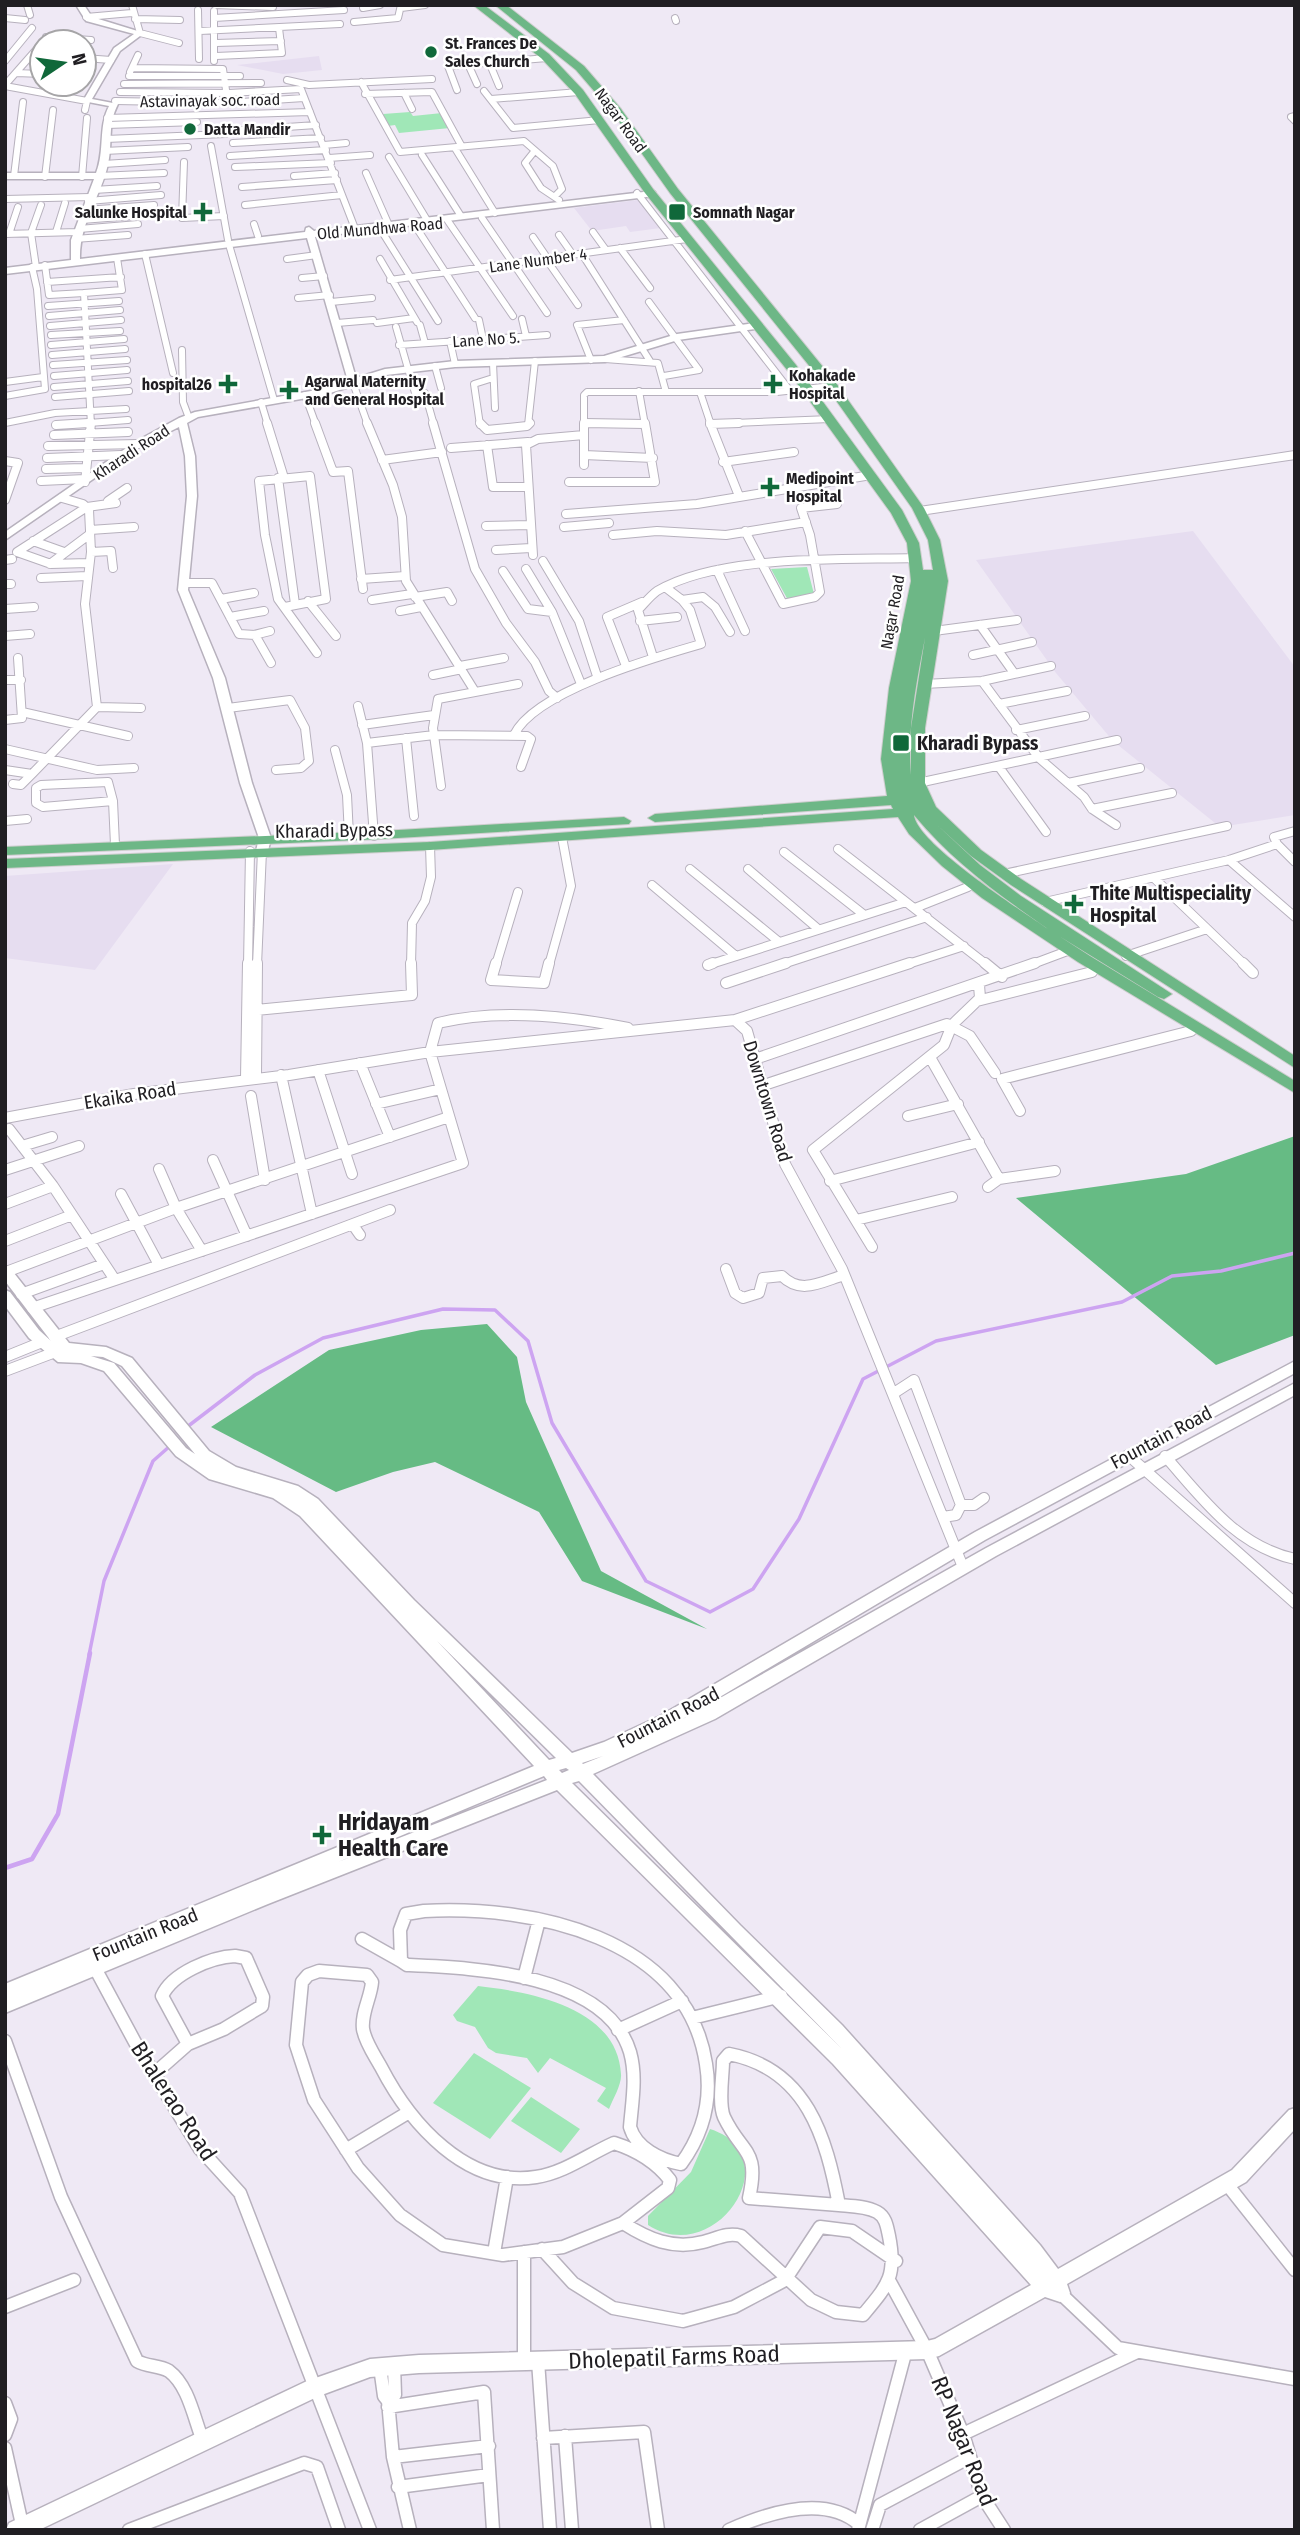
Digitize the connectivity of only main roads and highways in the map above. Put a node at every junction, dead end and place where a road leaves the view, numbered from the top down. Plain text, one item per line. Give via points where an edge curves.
1 (478, 5) edge
2 (500, 5) edge
3 (600, 89) junction
4 (579, 92) junction
5 (765, 304) junction
6 (740, 307) junction
7 (877, 446) junction
8 (852, 450) junction
9 (927, 526) junction
10 (905, 806) junction
11 (869, 816) junction
12 (914, 831) junction
13 (258, 841) junction
14 (5, 851) edge
15 (5, 864) edge
16 (1295, 1063) edge
17 (1295, 1075) edge
18 (1295, 1088) edge

1 - 4 highway, Nagar Road via 547,58
2 - 3 highway, Nagar Road via 562,52
3 - 4 highway
3 - 5 highway, Nagar Road
4 - 6 highway, Nagar Road via 644,193
5 - 6 highway
5 - 7 highway, Nagar Road
6 - 8 highway, Nagar Road
7 - 8 highway
7 - 9 highway, Nagar Road
8 - 10 highway, Nagar Road via 897,513 916,558 918,580 888,759
9 - 10 highway via 923,546 928,592 902,741
9 - 16 highway, Nagar Road via 942,581 916,760 918,783 929,809 1004,874
10 - 11 highway, Kharadi Bypass
10 - 12 highway, Nagar Road
10 - 13 highway, Kharadi Bypass
10 - 17 highway via 947,845 1036,913
11 - 12 highway
11 - 13 highway, Kharadi Bypass via 430,846
12 - 18 highway, Nagar Road via 987,895
13 - 14 highway, Kharadi Bypass
13 - 15 highway, Kharadi Bypass

